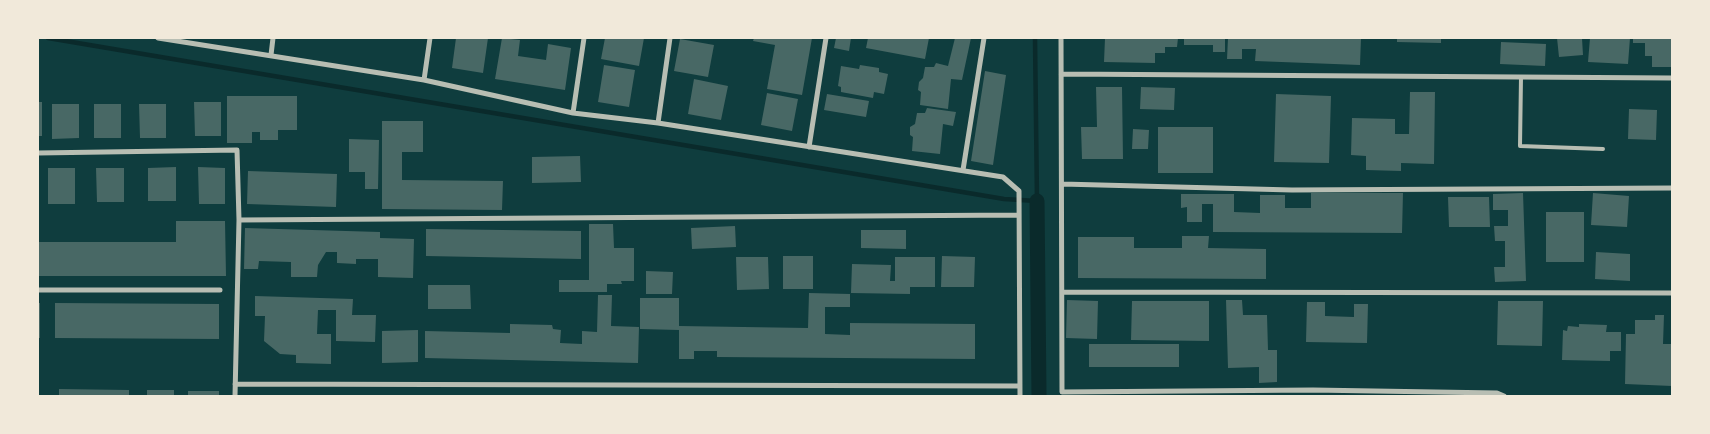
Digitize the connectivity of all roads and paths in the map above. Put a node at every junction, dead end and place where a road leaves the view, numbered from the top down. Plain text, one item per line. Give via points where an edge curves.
1 (158, 38) edge
2 (273, 38) edge
3 (430, 38) edge
4 (584, 38) edge
5 (670, 38) edge
6 (826, 38) edge
7 (984, 38) edge
8 (1061, 38) edge
9 (271, 55) junction
10 (1061, 74) junction
11 (1521, 77) junction
12 (1672, 78) edge
13 (424, 80) junction
14 (573, 113) junction
15 (658, 123) junction
16 (809, 147) junction
17 (1604, 149) dead end
18 (38, 153) edge
19 (963, 170) junction
20 (1062, 184) junction
21 (1672, 188) edge
22 (1019, 215) junction
23 (239, 220) junction
24 (38, 290) edge
25 (220, 290) dead end
26 (1062, 292) junction
27 (1672, 293) edge
28 (235, 384) junction
29 (1020, 386) junction
30 (235, 396) edge
31 (1020, 396) edge
32 (1504, 396) edge

1 - 9 street
2 - 9 street
3 - 13 street
4 - 14 street
5 - 15 street
6 - 16 street
7 - 19 street
8 - 10 street
9 - 13 street
10 - 11 street
10 - 20 street
11 - 12 street
11 - 17 lane via 1520,146
13 - 14 street
14 - 15 street
15 - 16 street
16 - 19 street
18 - 23 street via 237,150
19 - 22 street via 1003,177 1019,191
20 - 21 street via 1292,190
20 - 26 street
22 - 23 street
22 - 29 street
23 - 28 street
24 - 25 street
26 - 27 street
26 - 32 street via 1062,392 1313,390 1497,393
28 - 29 street
28 - 30 street
29 - 31 street

